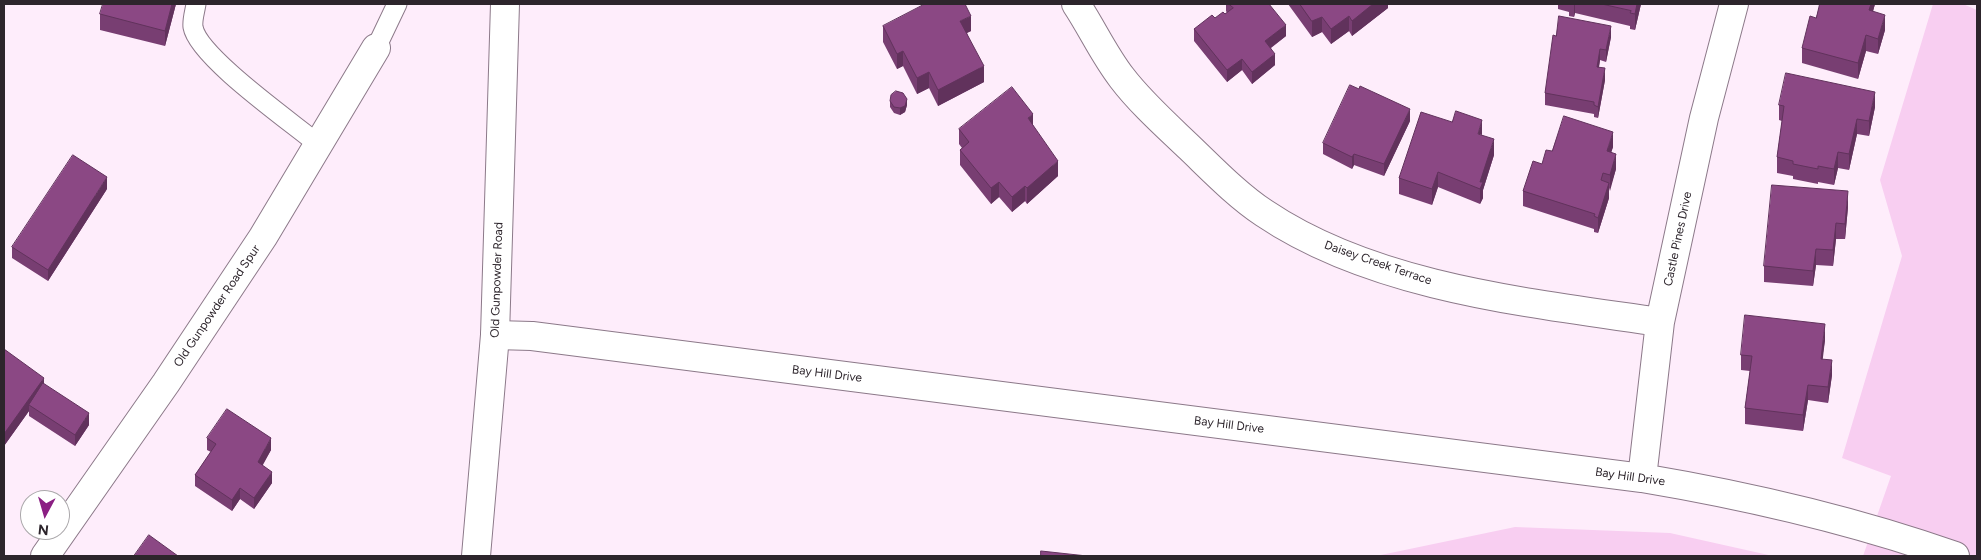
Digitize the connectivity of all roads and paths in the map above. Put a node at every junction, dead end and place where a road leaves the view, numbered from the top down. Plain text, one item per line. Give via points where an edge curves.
1 (196, 4) edge
2 (397, 4) edge
3 (505, 4) edge
4 (1734, 4) edge
5 (1079, 5) edge
6 (376, 48) joint
7 (319, 145) junction
8 (1660, 322) junction
9 (494, 335) junction
10 (1642, 478) junction
11 (44, 556) edge
12 (476, 556) edge
13 (1955, 556) edge

1 - 7 lane via 193,27 203,47
2 - 6 lane
3 - 9 street, Old Gunpowder Road
4 - 8 street, Castle Pines Drive via 1704,118
5 - 8 street, Daisey Creek Terrace via 1122,77 1156,116 1263,213 1332,250 1409,276 1484,296
6 - 7 street, Old Gunpowder Road Spur
7 - 11 street, Old Gunpowder Road Spur via 263,237 166,383
8 - 10 street, Castle Pines Drive
9 - 10 street, Bay Hill Drive via 541,337
9 - 12 street, Old Gunpowder Road
10 - 13 street, Bay Hill Drive via 1726,492 1823,514

